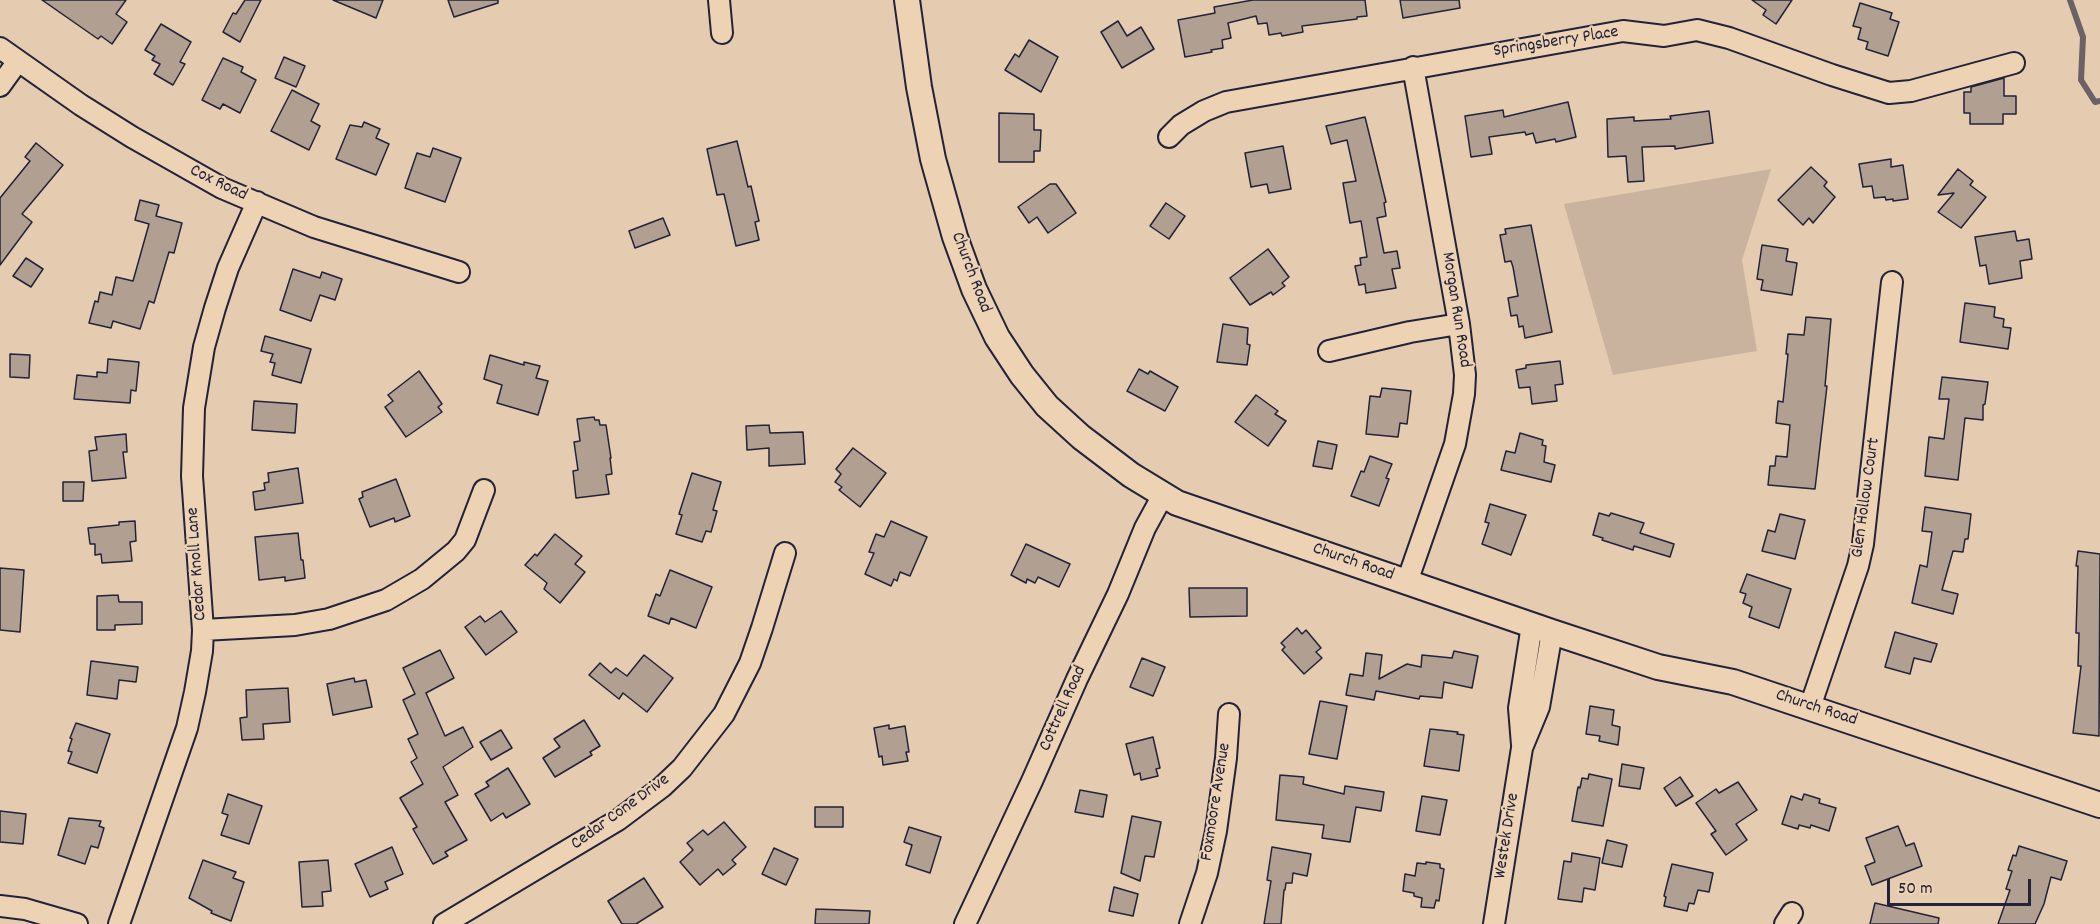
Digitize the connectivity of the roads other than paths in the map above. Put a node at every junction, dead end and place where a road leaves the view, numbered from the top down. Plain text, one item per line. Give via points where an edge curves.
1 (719, 0) edge
2 (907, 0) edge
3 (722, 33) dead end
4 (0, 48) edge
5 (18, 61) junction
6 (2014, 63) dead end
7 (1413, 67) junction
8 (0, 86) edge
9 (1169, 137) dead end
10 (257, 202) junction
11 (459, 272) dead end
12 (1892, 282) dead end
13 (1459, 324) junction
14 (1329, 351) dead end
15 (484, 490) dead end
16 (1163, 495) junction
17 (785, 553) dead end
18 (1407, 582) junction
19 (1542, 628) junction
20 (203, 630) junction
21 (1810, 707) junction
22 (1229, 714) dead end
23 (2100, 805) edge
24 (0, 906) edge
25 (77, 924) edge
26 (118, 924) edge
27 (444, 924) edge
28 (965, 924) edge
29 (1190, 924) edge
30 (1494, 924) edge

1 - 3 street
2 - 16 main road, Church Road via 933,159 959,248 997,337 1047,406 1081,437
4 - 5 street, Cox Road
5 - 8 street
5 - 10 street, Cox Road via 132,137 196,174
6 - 7 street, Springsberry Place via 1890,93 1697,30 1664,36 1606,32
7 - 9 street, Springsberry Place via 1226,102 1181,125
7 - 13 street, Morgan Run Road
10 - 11 street, Cox Road via 314,227
10 - 20 street, Cedar Knoll Lane via 215,308 194,408 192,476
12 - 21 street, Glen Hollow Court via 1863,544
13 - 14 street
13 - 18 street, Morgan Run Road via 1466,375 1455,444
15 - 20 street via 465,540 456,551 422,579 386,600 329,619 295,625
16 - 18 main road, Church Road
16 - 28 street, Cottrell Road
17 - 27 street, Cedar Cone Drive via 750,663 724,714 682,768 618,820
18 - 19 main road, Church Road
19 - 21 main road, Church Road via 1658,667 1733,682
19 - 30 street, Westek Drive via 1519,708 1522,748
20 - 26 street, Cedar Knoll Lane via 187,728
21 - 23 main road, Church Road
22 - 29 street, Foxmoore Avenue via 1216,831
24 - 25 street

